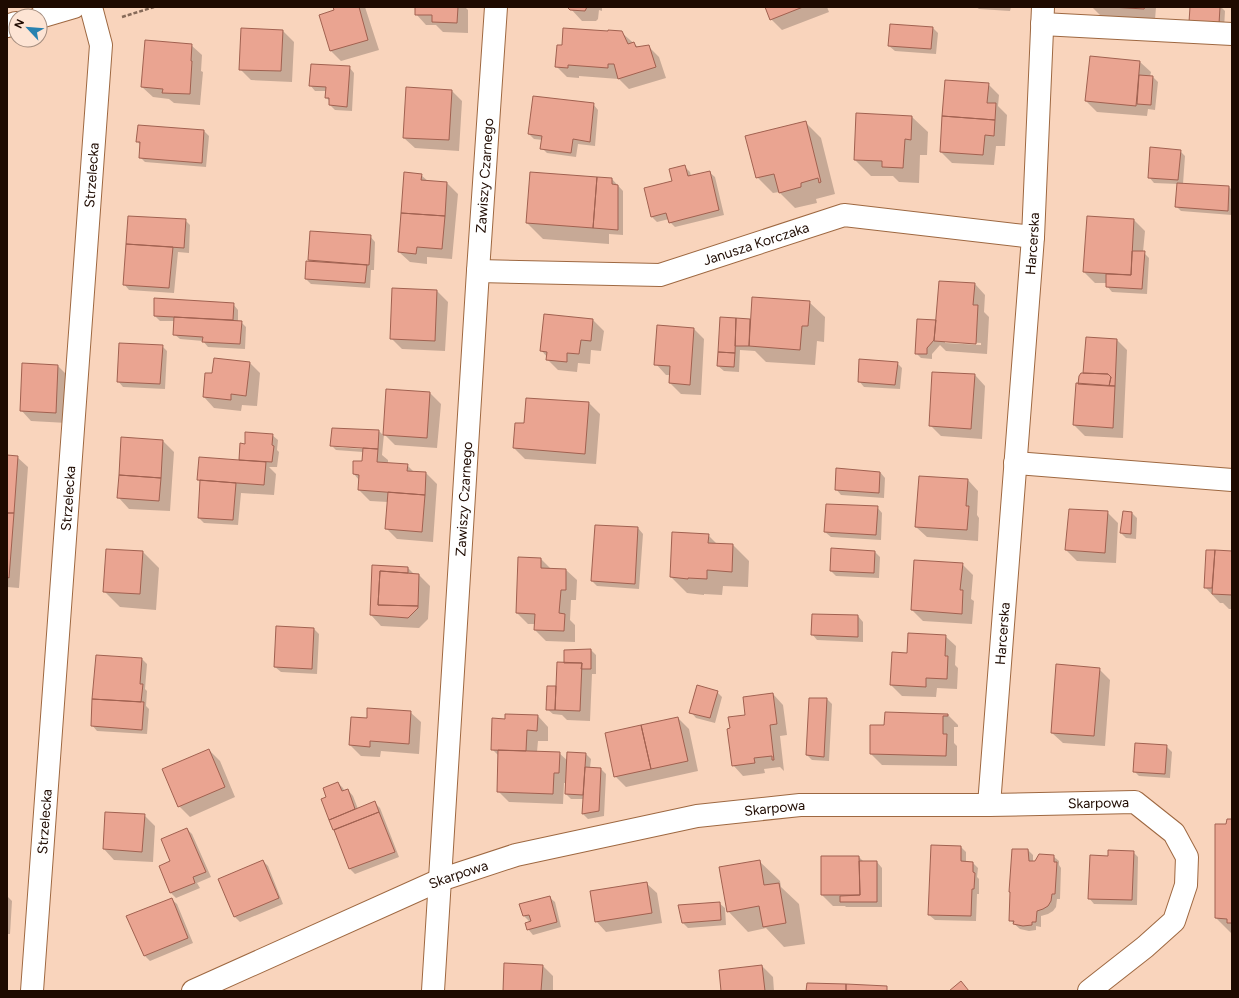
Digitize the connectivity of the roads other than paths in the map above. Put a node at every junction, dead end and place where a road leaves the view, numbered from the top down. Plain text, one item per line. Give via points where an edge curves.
1 (74, 7) edge
2 (91, 7) edge
3 (496, 7) edge
4 (48, 15) edge
5 (1043, 16) edge
6 (1232, 34) edge
7 (1033, 236) junction
8 (478, 271) junction
9 (1015, 463) junction
10 (1232, 480) edge
11 (989, 805) junction
12 (440, 880) junction
13 (32, 991) edge
14 (193, 991) edge
15 (433, 991) edge
16 (1089, 991) edge

1 - 4 street
2 - 13 street, Strzelecka via 101,45
3 - 8 street, Zawiszy Czarnego
5 - 6 street, Harcerska
5 - 7 street, Harcerska
7 - 8 street, Janusza Korczaka via 844,215 660,276
7 - 9 street, Harcerska
8 - 12 street, Zawiszy Czarnego
9 - 10 street
9 - 11 street, Harcerska
11 - 12 street, Skarpowa via 800,806 697,816 516,855
11 - 16 street, Skarpowa via 1135,802 1174,833 1187,857 1186,885 1174,921
12 - 14 street, Skarpowa
12 - 15 street, Zawiszy Czarnego

